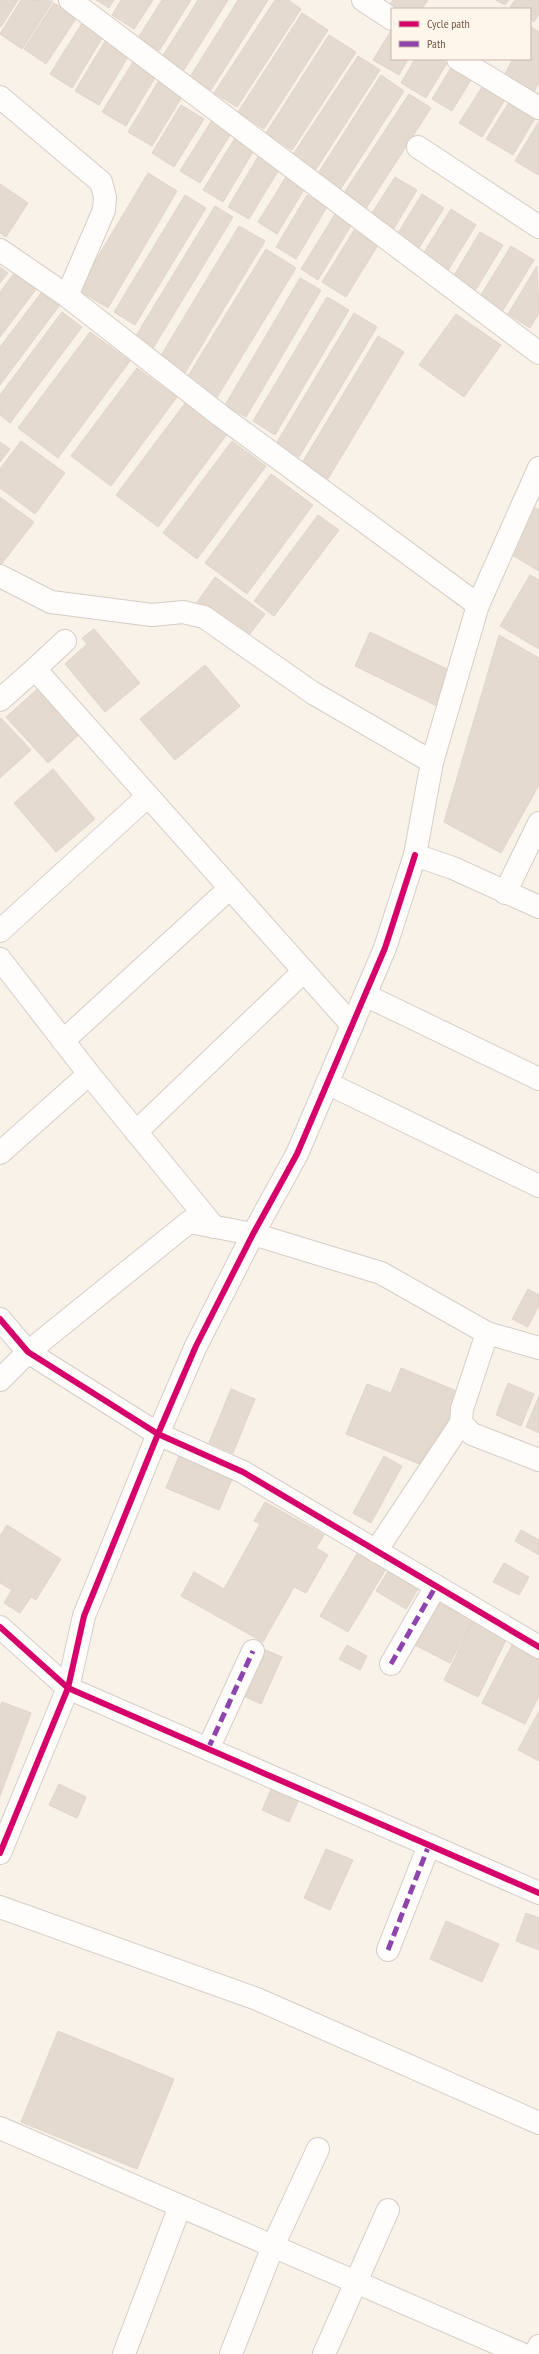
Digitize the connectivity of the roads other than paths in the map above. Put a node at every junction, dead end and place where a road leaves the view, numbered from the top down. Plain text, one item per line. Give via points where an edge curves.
1 (70, 0) edge
2 (362, 0) edge
3 (391, 18) edge
4 (460, 60) edge
5 (0, 97) edge
6 (539, 108) edge
7 (418, 148) dead end
8 (539, 227) edge
9 (0, 250) edge
10 (67, 296) junction
11 (539, 353) edge
12 (539, 468) edge
13 (0, 576) edge
14 (478, 605) junction
15 (65, 641) dead end
16 (35, 669) junction
17 (0, 700) edge
18 (432, 762) junction
19 (148, 796) junction
20 (539, 822) edge
21 (415, 855) junction
22 (230, 888) junction
23 (505, 893) junction
24 (539, 907) edge
25 (0, 932) edge
26 (0, 959) edge
27 (304, 971) junction
28 (364, 995) junction
29 (352, 1024) junction
30 (63, 1041) junction
31 (88, 1074) junction
32 (539, 1079) edge
33 (327, 1083) junction
34 (136, 1132) junction
35 (0, 1153) edge
36 (539, 1186) edge
37 (214, 1226) junction
38 (253, 1234) junction
39 (0, 1319) edge
40 (487, 1333) junction
41 (539, 1348) edge
42 (28, 1352) junction
43 (0, 1380) edge
44 (461, 1423) junction
45 (158, 1434) junction
46 (539, 1460) edge
47 (376, 1551) junction
48 (436, 1586) junction
49 (0, 1627) edge
50 (539, 1647) edge
51 (253, 1651) dead end
52 (391, 1664) dead end
53 (68, 1688) junction
54 (208, 1749) junction
55 (429, 1845) junction
56 (0, 1853) edge
57 (539, 1893) edge
58 (0, 1907) edge
59 (388, 1950) dead end
60 (539, 2123) edge
61 (0, 2128) edge
62 (318, 2149) dead end
63 (180, 2206) junction
64 (388, 2210) dead end
65 (273, 2246) junction
66 (354, 2281) junction
67 (539, 2346) edge
68 (492, 2348) edge
69 (124, 2354) edge
70 (231, 2354) edge
71 (324, 2354) edge
72 (522, 2354) edge
73 (535, 2354) edge

1 - 11 street
2 - 3 street
4 - 6 street
5 - 10 street via 101,182 105,197 104,210
7 - 8 street
9 - 10 street
10 - 14 street via 221,416
12 - 14 street
13 - 18 street via 51,602 152,615 183,612 204,618 313,693
14 - 18 street
15 - 16 street
16 - 17 street
16 - 19 street
18 - 21 street
19 - 22 street
19 - 25 street
20 - 23 street
21 - 23 street via 453,868
21 - 28 street via 385,948
22 - 27 street
22 - 30 street
23 - 24 street
26 - 30 street
27 - 29 street
27 - 34 street
28 - 29 street
28 - 32 street
29 - 33 street
30 - 31 street
31 - 34 street
31 - 35 street
33 - 36 street
33 - 38 street via 297,1154
34 - 37 street
37 - 38 street
37 - 42 street via 189,1222
38 - 40 street via 381,1273
38 - 45 street via 196,1346
39 - 42 street
40 - 41 street
40 - 44 street via 462,1409
42 - 43 street
42 - 45 street
44 - 46 street via 472,1434
44 - 47 street
45 - 47 street via 243,1472
45 - 53 street via 84,1616
47 - 48 street
48 - 50 street
48 - 52 street
49 - 53 street
51 - 54 street
53 - 54 street
53 - 56 street
54 - 55 street
55 - 57 street
55 - 59 street
58 - 60 street via 257,1999
61 - 63 street
62 - 65 street
63 - 65 street
63 - 69 street
64 - 66 street
65 - 66 street
65 - 70 street
66 - 68 street
66 - 71 street
67 - 73 street
68 - 72 street

